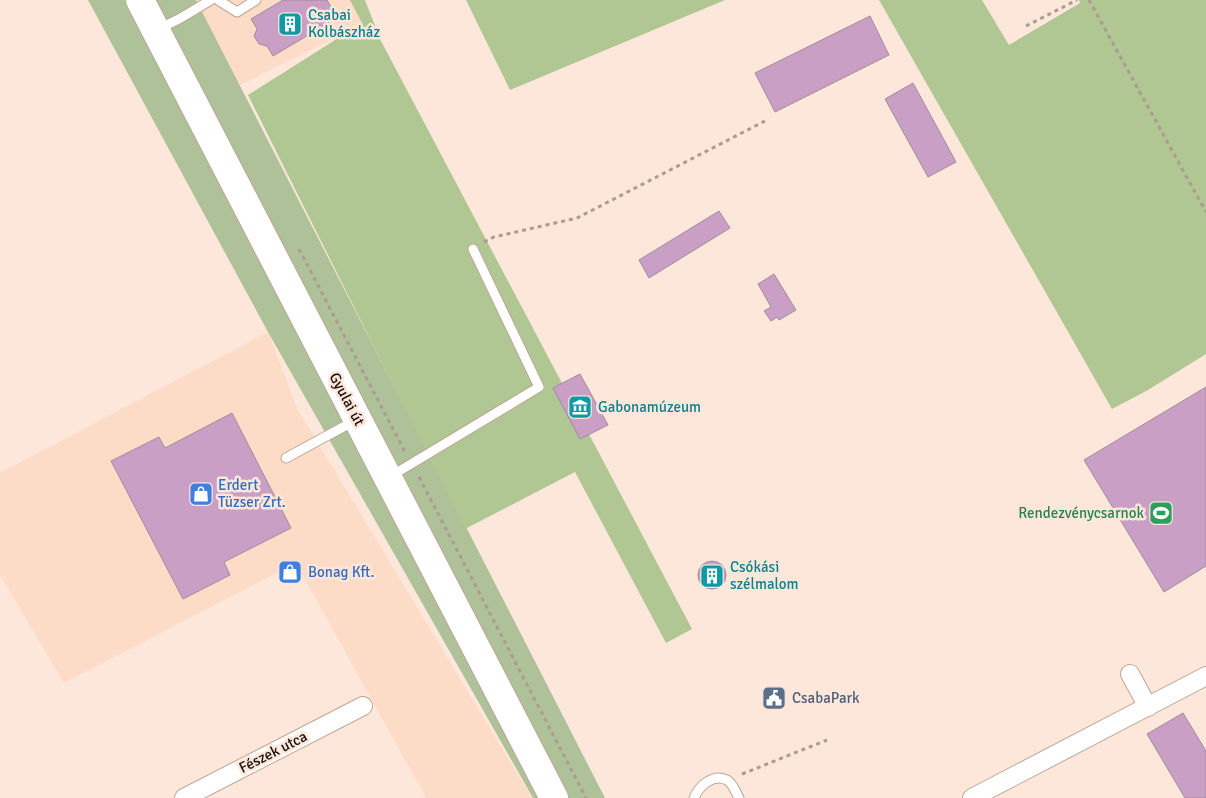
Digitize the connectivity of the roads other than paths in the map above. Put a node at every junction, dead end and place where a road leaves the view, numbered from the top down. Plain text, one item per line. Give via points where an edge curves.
1 (140, 0) edge
2 (211, 0) edge
3 (218, 0) edge
4 (256, 0) edge
5 (156, 30) junction
6 (473, 249) road end
7 (358, 419) junction
8 (286, 458) dead end
9 (388, 477) junction
10 (1130, 674) dead end
11 (1206, 676) edge
12 (363, 706) dead end
13 (1148, 707) junction
14 (184, 798) edge
15 (554, 798) edge
16 (694, 798) edge
17 (739, 798) edge
18 (972, 798) edge

1 - 5 main road, Gyulai út
2 - 5 lane
3 - 4 lane via 237,12
5 - 7 main road, Gyulai út
6 - 9 lane via 539,387
7 - 8 lane
7 - 9 main road, Gyulai út
9 - 15 main road, Gyulai út
10 - 13 street
11 - 13 street
12 - 14 street, Fészek utca
13 - 18 street
16 - 17 lane via 699,788 714,779 728,780

